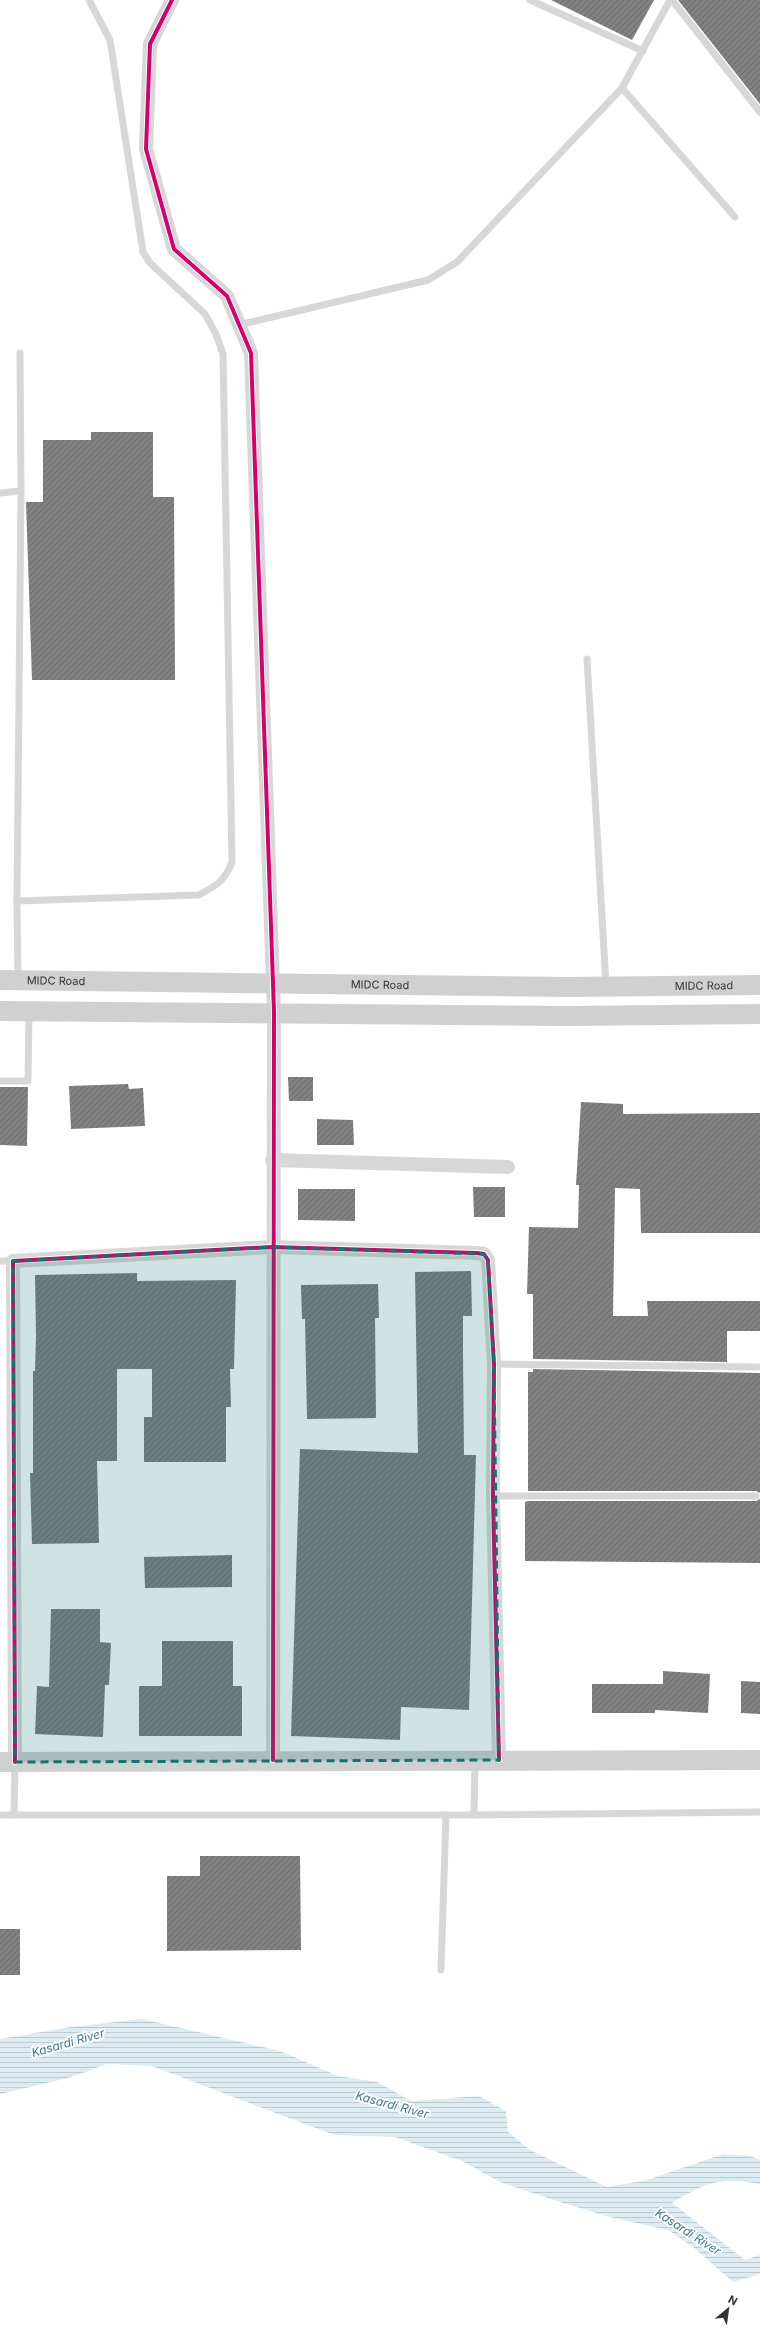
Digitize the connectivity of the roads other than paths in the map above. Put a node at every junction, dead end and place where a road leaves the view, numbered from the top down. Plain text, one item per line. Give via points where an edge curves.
1 (89, 0) edge
2 (172, 0) edge
3 (530, 0) edge
4 (671, 0) edge
5 (643, 51) junction
6 (622, 88) junction
7 (760, 112) edge
8 (735, 217) dead end
9 (239, 325) junction
10 (20, 353) dead end
11 (21, 491) junction
12 (0, 493) edge
13 (587, 659) dead end
14 (17, 901) junction
15 (9, 980) edge
16 (272, 983) junction
17 (760, 985) edge
18 (606, 987) junction
19 (0, 1011) edge
20 (29, 1011) junction
21 (274, 1012) junction
22 (760, 1014) edge
23 (0, 1081) edge
24 (272, 1160) junction
25 (508, 1166) dead end
26 (272, 1247) junction
27 (6, 1261) edge
28 (494, 1364) junction
29 (760, 1367) edge
30 (493, 1496) junction
31 (756, 1496) dead end
32 (273, 1760) junction
33 (499, 1760) junction
34 (760, 1760) edge
35 (475, 1761) junction
36 (8, 1762) edge
37 (760, 1812) edge
38 (446, 1814) junction
39 (0, 1815) edge
40 (14, 1815) junction
41 (474, 1815) junction
42 (442, 1970) dead end

1 - 14 lane via 110,40 143,252 150,263 205,314 223,354 232,862 227,876 216,886 199,895
2 - 9 street via 150,44 146,149 174,248 227,296
3 - 5 lane
4 - 5 lane
4 - 7 lane
5 - 6 lane
6 - 8 lane
6 - 9 lane via 456,262 428,280
9 - 16 street via 251,353
10 - 11 lane
11 - 12 lane
11 - 14 lane
13 - 18 lane
14 - 15 lane
15 - 16 main road, MIDC Road
16 - 18 main road, MIDC Road
16 - 21 street
17 - 18 main road, MIDC Road
19 - 20 main road
20 - 21 main road
20 - 23 lane via 28,1081
21 - 22 main road via 567,1016
21 - 24 street
24 - 25 street
24 - 26 street
26 - 27 street
26 - 28 street via 484,1254 488,1260
26 - 32 street
27 - 36 street
28 - 29 lane
28 - 30 street
30 - 31 lane
30 - 33 street
32 - 35 main road
32 - 36 main road
33 - 34 main road
33 - 35 main road
35 - 41 lane
36 - 40 lane
37 - 41 lane
38 - 40 lane
38 - 41 lane
38 - 42 lane
39 - 40 lane

